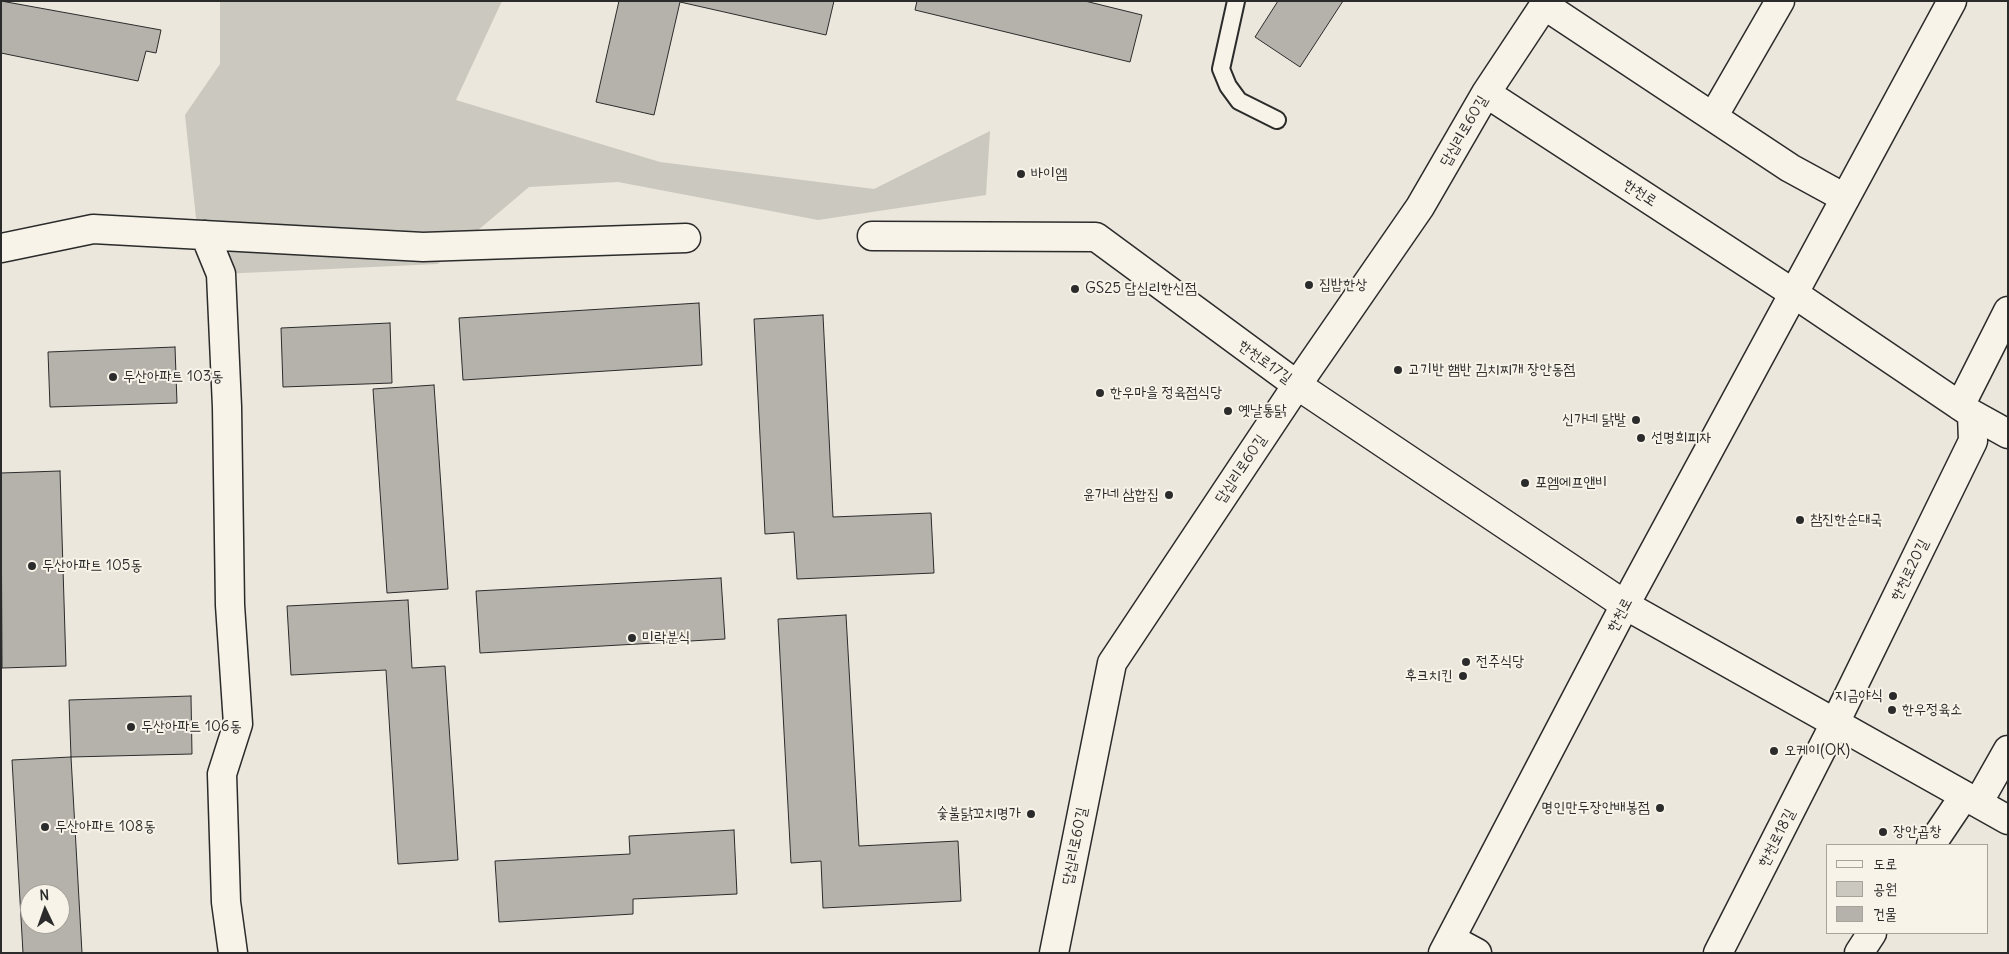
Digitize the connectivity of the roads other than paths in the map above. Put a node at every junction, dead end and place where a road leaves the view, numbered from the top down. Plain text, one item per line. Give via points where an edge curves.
1 (1236, 1) edge
2 (1780, 1) edge
3 (1952, 1) edge
4 (1545, 3) edge
5 (1486, 93) junction
6 (1713, 117) junction
7 (1277, 120) dead end
8 (1845, 198) junction
9 (205, 235) junction
10 (872, 236) dead end
11 (686, 238) dead end
12 (1, 248) edge
13 (1793, 293) junction
14 (2008, 311) edge
15 (1297, 385) junction
16 (1966, 410) junction
17 (2008, 434) edge
18 (1625, 605) junction
19 (1835, 723) junction
20 (2008, 750) edge
21 (1971, 799) junction
22 (2008, 820) edge
23 (1931, 844) edge
24 (1871, 934) edge
25 (1447, 946) edge
26 (233, 953) edge
27 (1054, 953) edge
28 (1477, 953) edge
29 (1718, 953) edge
30 (1859, 953) edge

1 - 7 lane via 1221,69 1238,101
2 - 6 street
3 - 8 street, 한천로
4 - 5 street, 답십리로60길
4 - 6 street
5 - 13 street, 한천로
5 - 15 street, 답십리로60길 via 1420,207
6 - 8 street via 1790,168
8 - 13 street, 한천로
9 - 11 street via 423,247
9 - 12 street via 93,229
9 - 26 street via 221,274 227,406 230,604 238,724 222,774 226,902
10 - 15 street, 한천로17길 via 1096,237
13 - 16 street
13 - 18 street, 한천로
14 - 16 street
15 - 18 street, 한천로17길
15 - 27 street, 답십리로60길 via 1112,663
16 - 17 street
16 - 19 street, 한천로20길 via 1973,441
18 - 19 street
18 - 25 street, 한천로
19 - 21 street
19 - 29 street, 한천로18길
20 - 21 street
21 - 22 street
21 - 23 street
24 - 30 street
25 - 28 street, 한천로

